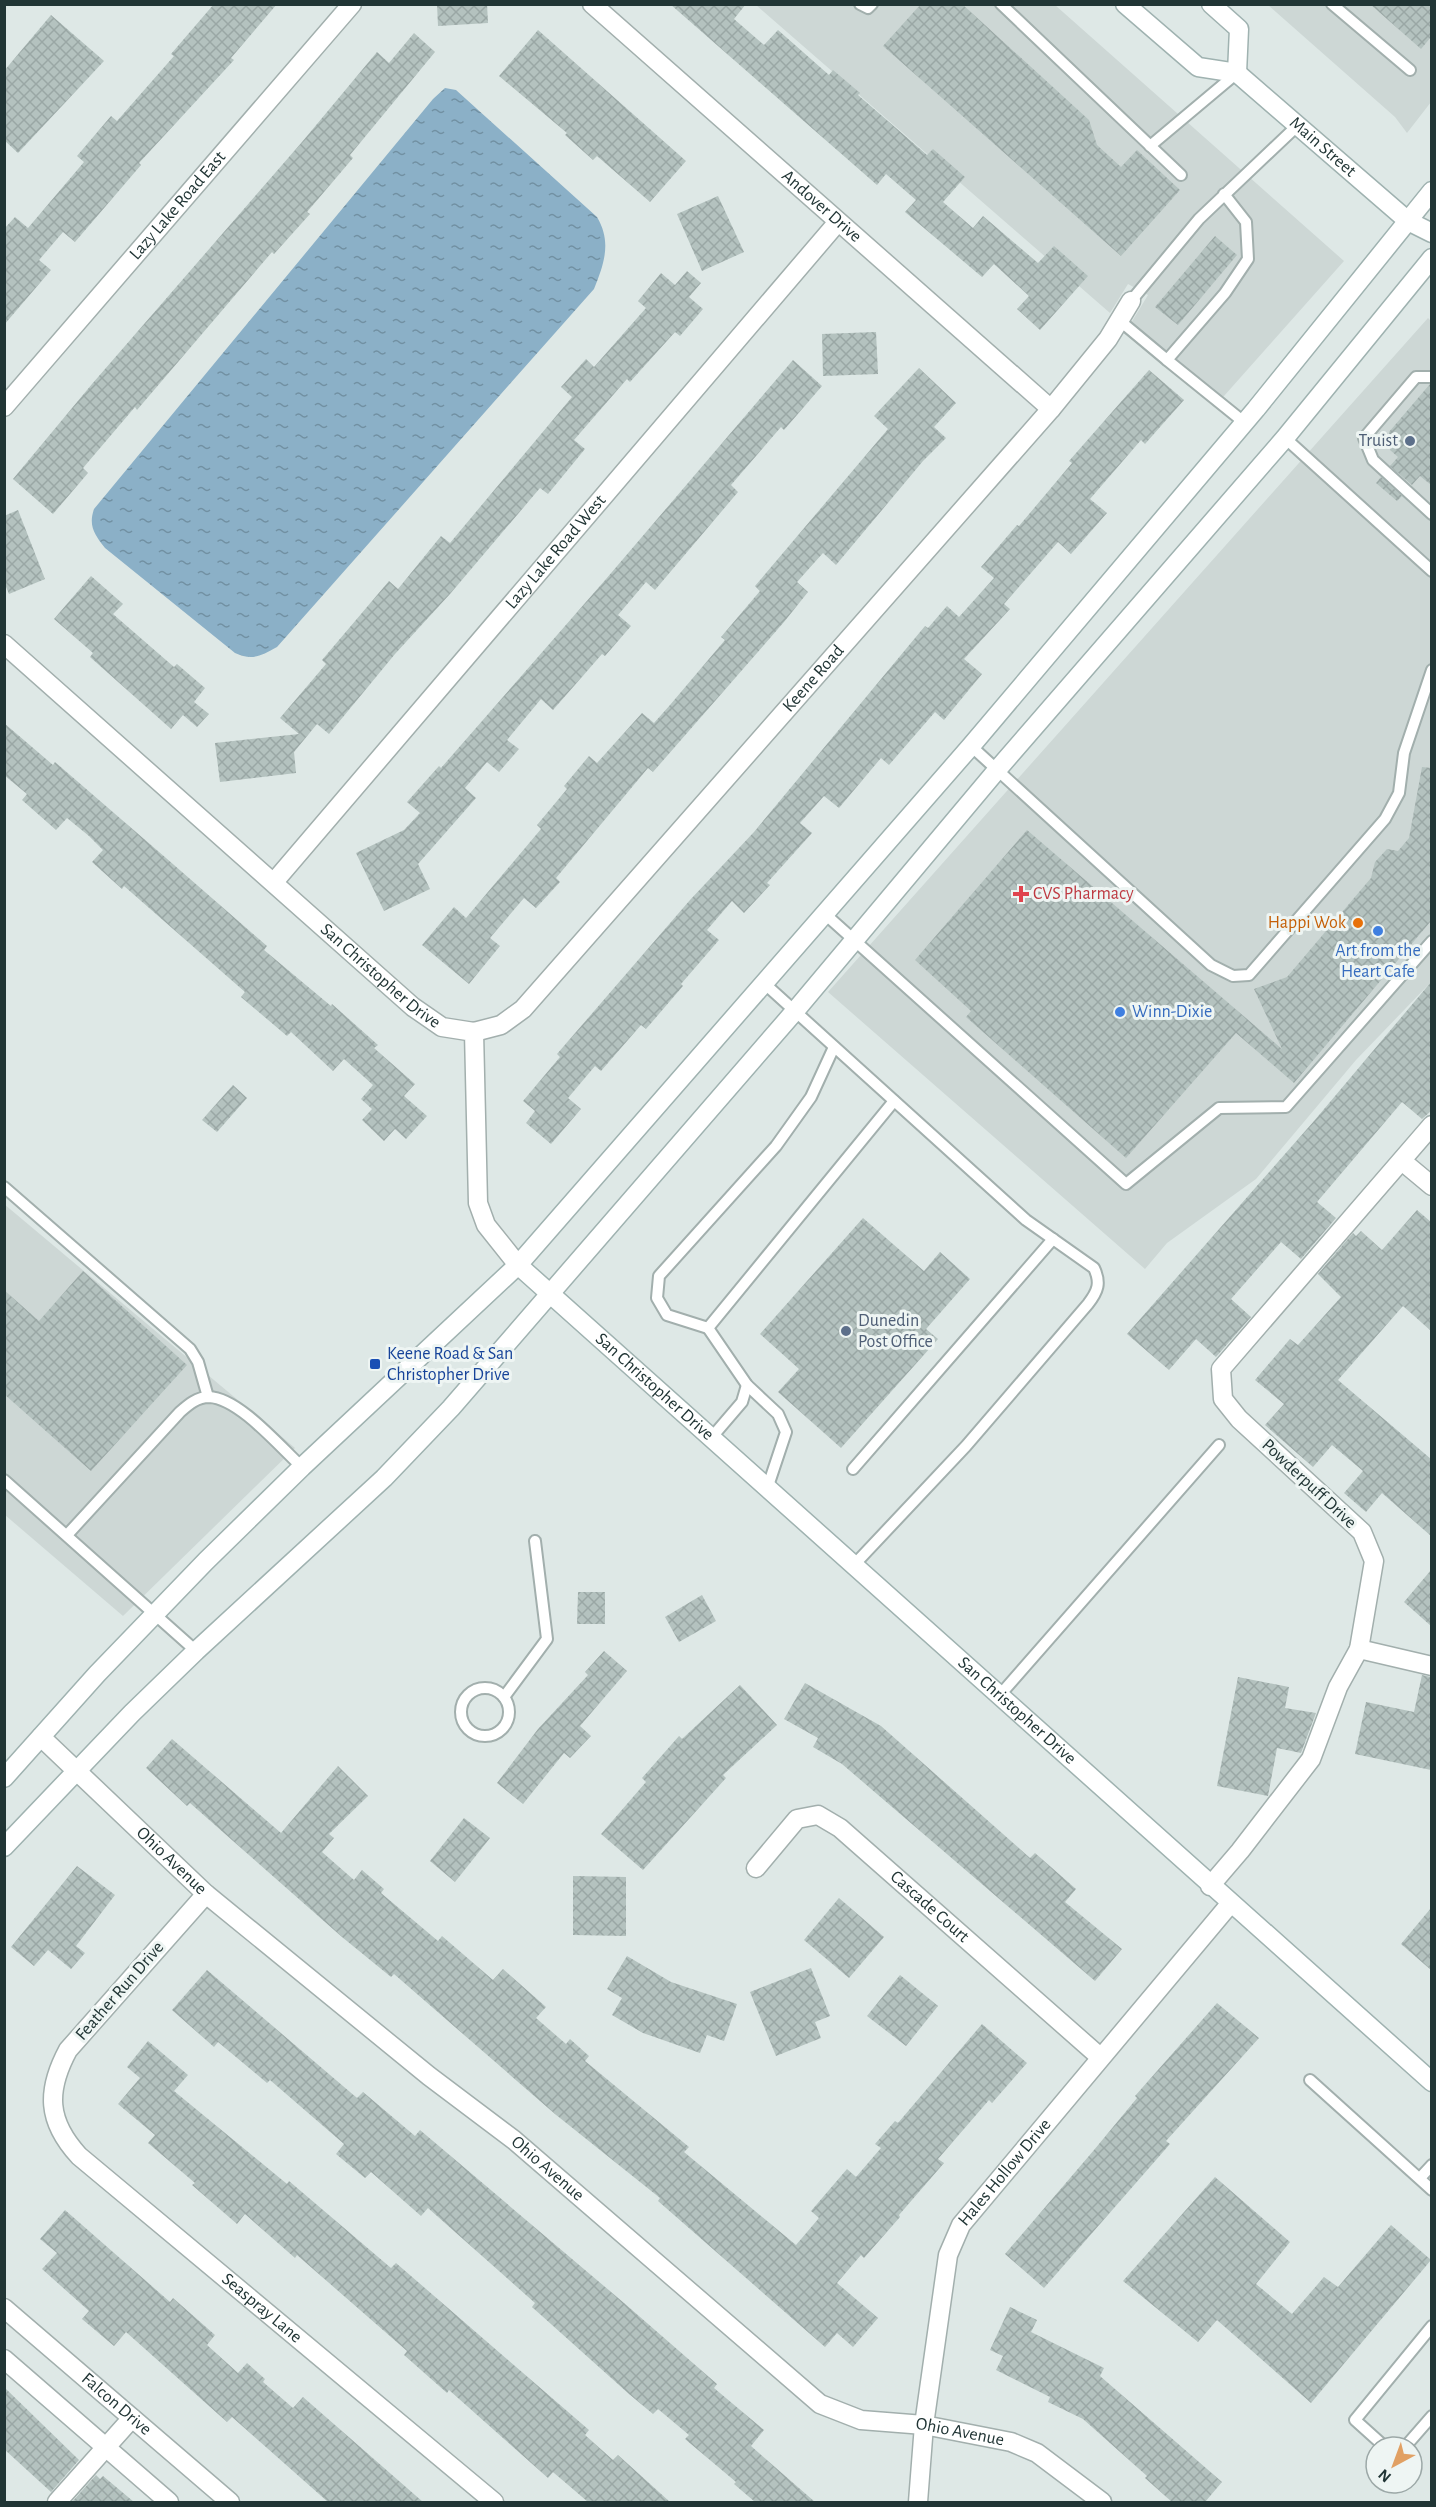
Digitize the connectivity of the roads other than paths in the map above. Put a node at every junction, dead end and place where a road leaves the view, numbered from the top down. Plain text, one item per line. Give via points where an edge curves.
1 (352, 4) edge
2 (592, 4) edge
3 (860, 4) edge
4 (872, 4) edge
5 (1001, 4) edge
6 (1125, 4) edge
7 (1211, 4) edge
8 (1332, 4) edge
9 (1410, 70) dead end
10 (1237, 73) junction
11 (1297, 126) junction
12 (1150, 146) junction
13 (1180, 175) dead end
14 (1431, 191) edge
15 (1224, 194) junction
16 (1408, 220) junction
17 (837, 223) junction
18 (1431, 233) edge
19 (1431, 257) edge
20 (1131, 301) joint
21 (1119, 320) junction
22 (1167, 360) junction
23 (1431, 377) edge
24 (4, 407) edge
25 (1051, 409) junction
26 (1245, 423) junction
27 (1285, 438) junction
28 (1431, 514) edge
29 (1431, 571) edge
30 (4, 644) edge
31 (1431, 670) edge
32 (971, 746) junction
33 (997, 770) junction
34 (274, 882) junction
35 (825, 914) junction
36 (855, 941) junction
37 (1431, 941) edge
38 (765, 984) junction
39 (795, 1011) junction
40 (474, 1032) junction
41 (834, 1047) junction
42 (894, 1101) junction
43 (1431, 1125) edge
44 (1402, 1161) junction
45 (1431, 1186) edge
46 (4, 1187) edge
47 (1053, 1239) junction
48 (518, 1265) junction
49 (550, 1294) junction
50 (708, 1328) junction
51 (747, 1385) junction
52 (208, 1397) junction
53 (712, 1437) junction
54 (1218, 1445) dead end
55 (302, 1467) junction
56 (853, 1469) dead end
57 (4, 1480) edge
58 (768, 1486) junction
59 (67, 1535) junction
60 (534, 1541) dead end
61 (853, 1566) junction
62 (155, 1613) junction
63 (1359, 1649) junction
64 (196, 1651) junction
65 (1431, 1666) edge
66 (999, 1696) junction
67 (504, 1697) junction
68 (40, 1737) junction
69 (76, 1771) junction
70 (4, 1778) edge
71 (4, 1847) edge
72 (756, 1868) dead end
73 (1210, 1886) junction
74 (206, 1894) junction
75 (1230, 1904) junction
76 (1100, 2057) junction
77 (1310, 2080) dead end
78 (1431, 2082) edge
79 (52, 2098) joint
80 (1431, 2165) edge
81 (1419, 2178) junction
82 (1431, 2190) edge
83 (4, 2308) edge
84 (1431, 2326) edge
85 (4, 2359) edge
86 (1431, 2416) edge
87 (132, 2418) junction
88 (924, 2425) junction
89 (1372, 2435) edge
90 (1415, 2435) edge
91 (106, 2447) junction
92 (57, 2502) edge
93 (169, 2502) edge
94 (230, 2502) edge
95 (494, 2502) edge
96 (918, 2502) edge
97 (1102, 2502) edge

1 - 24 street, Lazy Lake Road East
2 - 17 street, Andover Drive
3 - 4 lane via 868,8
5 - 12 lane
6 - 10 street via 1198,68
7 - 10 street via 1239,29
8 - 9 lane
10 - 11 street, Main Street
10 - 12 lane
11 - 15 lane
11 - 16 street, Main Street
12 - 13 lane
14 - 16 street
15 - 20 lane
15 - 22 lane via 1246,222 1248,260
16 - 18 street, Main Street
16 - 19 street, Main Street
16 - 26 street
17 - 25 street, Andover Drive
17 - 34 street, Lazy Lake Road West
19 - 27 street
20 - 21 street, Keene Road
21 - 22 lane
21 - 25 street, Keene Road
22 - 26 lane
23 - 28 lane via 1416,377 1364,438 1373,460
25 - 40 street, Keene Road via 522,1009 501,1025
26 - 32 street
27 - 29 lane
27 - 33 street
30 - 34 street, San Christopher Drive
31 - 33 lane via 1404,753 1399,793 1385,819 1249,975 1233,976 1211,965
32 - 33 lane
32 - 35 street
33 - 36 street
34 - 40 street, San Christopher Drive via 413,1007 442,1027
35 - 36 lane
35 - 38 street
36 - 37 lane via 1126,1184 1219,1108 1286,1107
36 - 39 street
38 - 39 lane
38 - 48 street
39 - 41 lane
39 - 49 street
40 - 48 street, San Christopher Drive via 478,1203 486,1225
41 - 42 lane
41 - 50 lane via 811,1097 776,1146 659,1276 657,1298 667,1315
42 - 47 lane via 1026,1220
42 - 50 lane
43 - 44 street, Powderpuff Drive
44 - 45 street
44 - 63 street, Powderpuff Drive via 1221,1369 1223,1399 1239,1419 1362,1532 1374,1561
46 - 52 lane via 190,1349
47 - 56 lane
47 - 61 lane via 1094,1268 1098,1277 1096,1294 966,1446
48 - 49 street, San Christopher Drive
48 - 55 street
49 - 53 street, San Christopher Drive
49 - 64 street via 384,1478
50 - 51 lane
51 - 53 lane via 742,1402
51 - 58 lane via 778,1414 786,1432
52 - 55 lane via 238,1408
52 - 59 lane via 194,1401 180,1412
53 - 58 street, San Christopher Drive
54 - 66 lane
55 - 62 street
57 - 59 lane
58 - 61 street, San Christopher Drive
59 - 62 lane
60 - 67 lane via 547,1639
61 - 66 street, San Christopher Drive
62 - 64 lane
62 - 68 street
63 - 65 street
63 - 73 street, Powderpuff Drive via 1338,1687 1311,1759
64 - 69 street
66 - 73 street, San Christopher Drive
67 - 67 lane via 509,1712 504,1726 484,1736 470,1731 461,1710 467,1695 490,1688
68 - 69 street, Ohio Avenue
68 - 70 street
69 - 71 street
69 - 74 street, Ohio Avenue
72 - 76 street, Cascade Court via 798,1819 818,1815 840,1828
73 - 75 street, San Christopher Drive
74 - 79 street, Feather Run Drive via 68,2050 57,2070
74 - 88 street, Ohio Avenue via 429,2076 514,2140 820,2404 861,2420
75 - 76 street, Hales Hollow Drive
75 - 78 street, San Christopher Drive
76 - 88 street, Hales Hollow Drive via 961,2225 948,2255
77 - 81 lane
79 - 95 street, Seaspray Lane via 58,2128 79,2156
80 - 81 lane
81 - 82 lane
83 - 87 street, Falcon Drive
84 - 89 lane via 1355,2420
85 - 91 street
86 - 90 lane
87 - 91 street
87 - 94 street, Falcon Drive
88 - 96 street, Hales Hollow Drive
88 - 97 street, Ohio Avenue via 1011,2442 1037,2453
91 - 92 street
91 - 93 street

